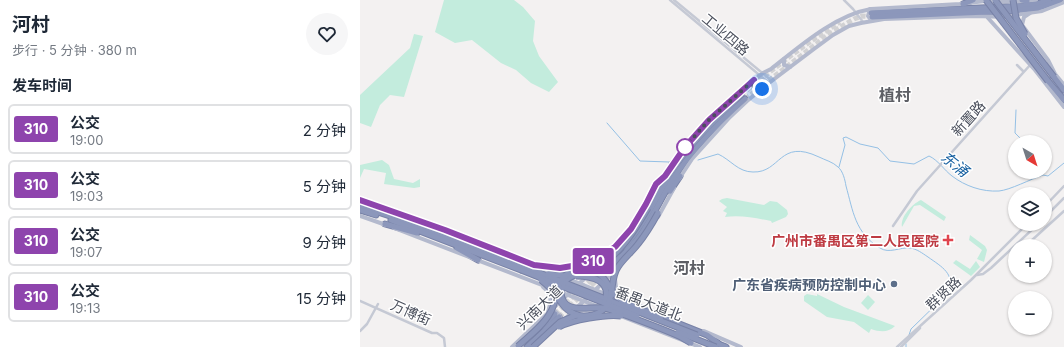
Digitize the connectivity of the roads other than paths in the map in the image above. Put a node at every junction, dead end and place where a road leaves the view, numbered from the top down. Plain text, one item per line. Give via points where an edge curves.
1 (670, 0) edge
2 (674, 0) edge
3 (844, 0) edge
4 (973, 0) edge
5 (982, 0) edge
6 (986, 0) edge
7 (995, 0) edge
8 (1036, 0) edge
9 (1050, 0) edge
10 (1060, 0) edge
11 (1013, 1) edge
12 (1025, 1) edge
13 (965, 2) edge
14 (1064, 2) edge
15 (995, 7) junction
16 (856, 13) junction
17 (962, 13) junction
18 (1030, 13) junction
19 (871, 15) junction
20 (974, 16) junction
21 (987, 17) junction
22 (839, 20) junction
23 (863, 22) junction
24 (1022, 25) junction
25 (844, 29) junction
26 (1005, 37) junction
27 (1022, 47) junction
28 (1033, 49) junction
29 (784, 59) junction
30 (1031, 63) dead end
31 (1017, 66) dead end
32 (790, 67) junction
33 (1023, 71) junction
34 (761, 74) junction
35 (770, 82) junction
36 (1064, 85) edge
37 (747, 86) junction
38 (1064, 90) edge
39 (755, 94) junction
40 (743, 97) tunnel mouth
41 (1064, 100) edge
42 (1064, 107) edge
43 (691, 150) junction
44 (672, 164) junction
45 (685, 170) junction
46 (665, 176) junction
47 (680, 176) junction
48 (1064, 186) edge
49 (1064, 198) edge
50 (1052, 199) edge
51 (360, 200) edge
52 (360, 206) edge
53 (386, 209) junction
54 (360, 210) edge
55 (1052, 210) edge
56 (1064, 211) edge
57 (360, 216) edge
58 (385, 224) junction
59 (893, 226) dead end
60 (1020, 231) edge
61 (1031, 231) edge
62 (436, 235) junction
63 (1022, 239) edge
64 (1033, 239) edge
65 (448, 240) junction
66 (477, 242) junction
67 (615, 247) junction
68 (638, 248) junction
69 (1002, 250) junction
70 (1006, 254) joint
71 (478, 260) junction
72 (599, 264) junction
73 (534, 270) junction
74 (604, 271) tunnel mouth
75 (610, 275) junction
76 (977, 275) junction
77 (538, 283) junction
78 (579, 283) junction
79 (596, 290) junction
80 (568, 294) junction
81 (622, 298) junction
82 (360, 301) edge
83 (584, 301) junction
84 (378, 304) dead end
85 (376, 308) junction
86 (552, 309) junction
87 (547, 314) junction
88 (625, 318) junction
89 (634, 318) junction
90 (670, 318) junction
91 (563, 322) junction
92 (677, 323) junction
93 (554, 330) junction
94 (360, 331) edge
95 (912, 336) junction
96 (537, 344) edge
97 (690, 344) junction
98 (717, 345) edge
99 (445, 347) edge
100 (512, 347) edge
101 (518, 347) edge
102 (527, 347) edge
103 (533, 347) edge
104 (700, 347) edge
105 (726, 347) edge
106 (741, 347) edge
107 (897, 347) edge
108 (901, 347) edge

1 - 34 street, 工业四路
2 - 34 street, 工业四路
3 - 16 street
4 - 13 highway
5 - 27 highway, bridge
6 - 27 highway, bridge
7 - 28 highway, bridge
8 - 12 main road
9 - 15 highway via 1028,5
10 - 17 highway via 1026,10
11 - 12 main road
11 - 13 main road
11 - 15 highway
11 - 28 highway, bridge via 1018,21
13 - 19 main road
14 - 18 main road
15 - 19 highway
16 - 19 main road, 兴南大道
16 - 22 main road, 兴南大道
16 - 23 street
17 - 19 highway
17 - 20 highway
18 - 21 main road via 1006,18
18 - 24 main road via 1024,17
19 - 20 main road
19 - 23 main road, 兴南大道
20 - 21 main road
21 - 26 main road
22 - 25 main road via 844,22
22 - 29 main road, 兴南大道
23 - 25 main road, 兴南大道
24 - 26 main road via 1018,22 1013,24 1005,30
24 - 36 main road
25 - 32 main road, 兴南大道
26 - 42 main road
27 - 41 highway, bridge
28 - 38 highway, bridge
29 - 32 main road via 784,65
29 - 34 main road, 兴南大道
30 - 33 street, 新置路
31 - 33 street
32 - 35 main road, 兴南大道
33 - 59 street, 新置路 via 917,191
34 - 35 street, 工业四路
34 - 37 main road, 兴南大道
35 - 39 main road, 兴南大道
37 - 39 main road via 756,88
37 - 44 main road, 兴南大道 via 706,123
39 - 45 main road, 兴南大道 via 713,135
40 - 43 highway
43 - 44 highway
43 - 45 highway
43 - 74 highway via 638,237
44 - 46 main road, 兴南大道
45 - 47 main road, 兴南大道
46 - 67 main road, 兴南大道 via 656,184 631,229
46 - 89 highway, bridge via 631,235 612,256 596,268 567,279 561,292 563,300 570,307 606,308
47 - 68 main road, 兴南大道 via 652,228
47 - 73 highway, bridge via 644,236 618,267 614,274 610,299 597,313 584,316 571,313
48 - 50 street
49 - 55 street
51 - 53 main road
52 - 62 highway, 番禺大道北
53 - 62 highway
53 - 66 main road
54 - 62 highway, 番禺大道北
56 - 64 street, 群贤路
57 - 58 main road
58 - 62 highway
58 - 71 main road
60 - 69 street, 群贤路
61 - 63 street, 群贤路
62 - 65 highway, 番禺大道北
65 - 66 highway
65 - 71 highway
65 - 73 highway, 番禺大道北, bridge via 521,268
66 - 73 main road
67 - 72 main road, 兴南大道
67 - 73 main road via 595,260 575,267
68 - 75 main road, 兴南大道
68 - 81 main road via 616,275 616,288
69 - 70 street
69 - 76 street, 群贤路
70 - 76 street, 群贤路 via 986,272
71 - 77 main road
72 - 75 main road via 598,269 602,275
72 - 78 main road, 兴南大道
73 - 78 main road
73 - 96 highway, bridge via 556,276 595,278 602,282 606,293 605,301 599,308 566,319
73 - 98 highway, 番禺大道北, bridge
73 - 98 highway, 番禺大道北, bridge via 698,335
75 - 79 main road, 兴南大道
76 - 95 street, 群贤路
77 - 80 main road
77 - 87 main road via 548,290 551,298
78 - 79 main road
78 - 80 main road, 兴南大道
79 - 81 main road
79 - 83 main road, 兴南大道
80 - 83 main road
80 - 86 main road, 兴南大道
81 - 90 main road
82 - 85 street, 万博街
83 - 88 main road
83 - 91 main road, 兴南大道
84 - 85 street
85 - 94 street
85 - 99 street, 万博街 via 437,333 444,338
86 - 87 main road, 兴南大道
86 - 91 main road
87 - 100 main road, 兴南大道
88 - 93 main road via 593,316 572,321
88 - 97 main road
89 - 96 highway, bridge via 610,315 570,322 553,330
89 - 97 highway, bridge via 681,337
90 - 92 highway
90 - 106 main road
91 - 93 main road, 兴南大道
92 - 98 highway via 707,335
92 - 101 highway, bridge via 621,300 597,273 578,269 563,278 550,313
93 - 96 main road, 兴南大道
95 - 107 street, 群贤路
95 - 108 street, 群贤路
96 - 103 highway, bridge
97 - 104 main road
98 - 105 highway, 番禺大道北
101 - 102 highway via 557,316

